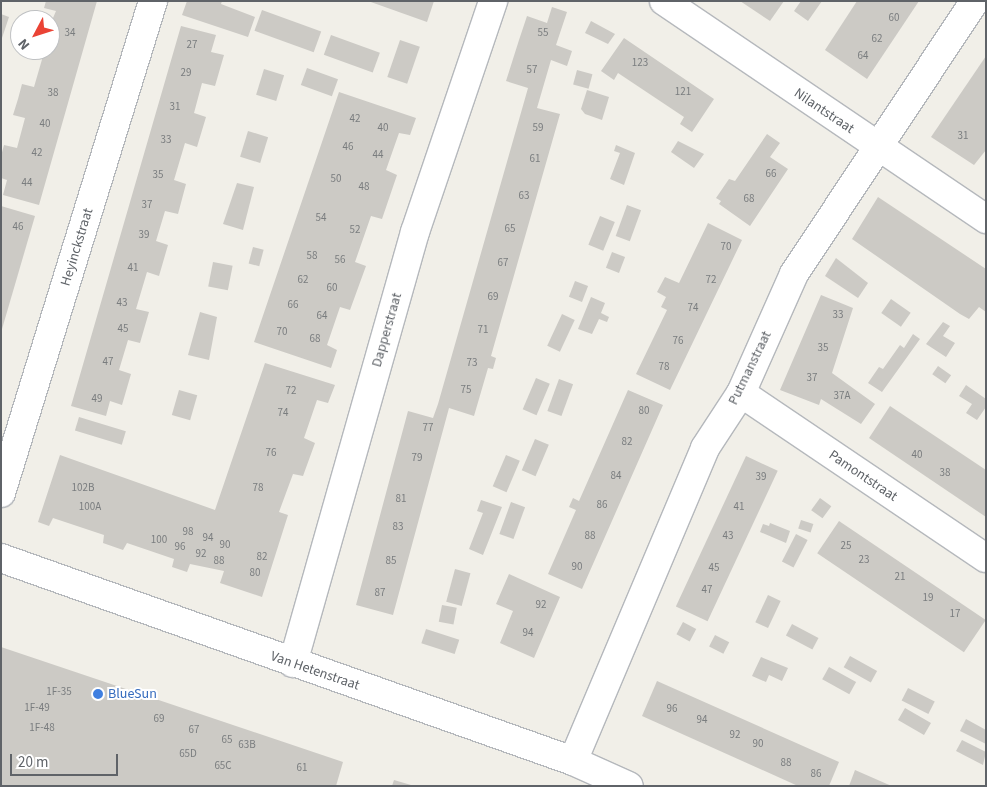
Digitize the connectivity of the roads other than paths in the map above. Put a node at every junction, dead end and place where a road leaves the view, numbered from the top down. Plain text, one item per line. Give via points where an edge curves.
1 (153, 1) edge
2 (493, 1) edge
3 (664, 1) edge
4 (975, 1) edge
5 (877, 146) junction
6 (986, 219) edge
7 (741, 393) junction
8 (1, 493) edge
9 (1, 558) edge
10 (986, 558) edge
11 (293, 663) junction
12 (573, 761) junction
13 (628, 786) edge

1 - 8 street, Heyinckstraat
2 - 11 street, Dapperstraat via 415,232
3 - 5 street, Nilantstraat
4 - 5 street, Putmanstraat
5 - 6 street, Nilantstraat
5 - 7 street, Putmanstraat via 794,274
7 - 10 street, Pamontstraat
7 - 12 street, Putmanstraat via 705,448
9 - 11 street, Van Hetenstraat
11 - 12 street, Van Hetenstraat
12 - 13 street, Van Hetenstraat

